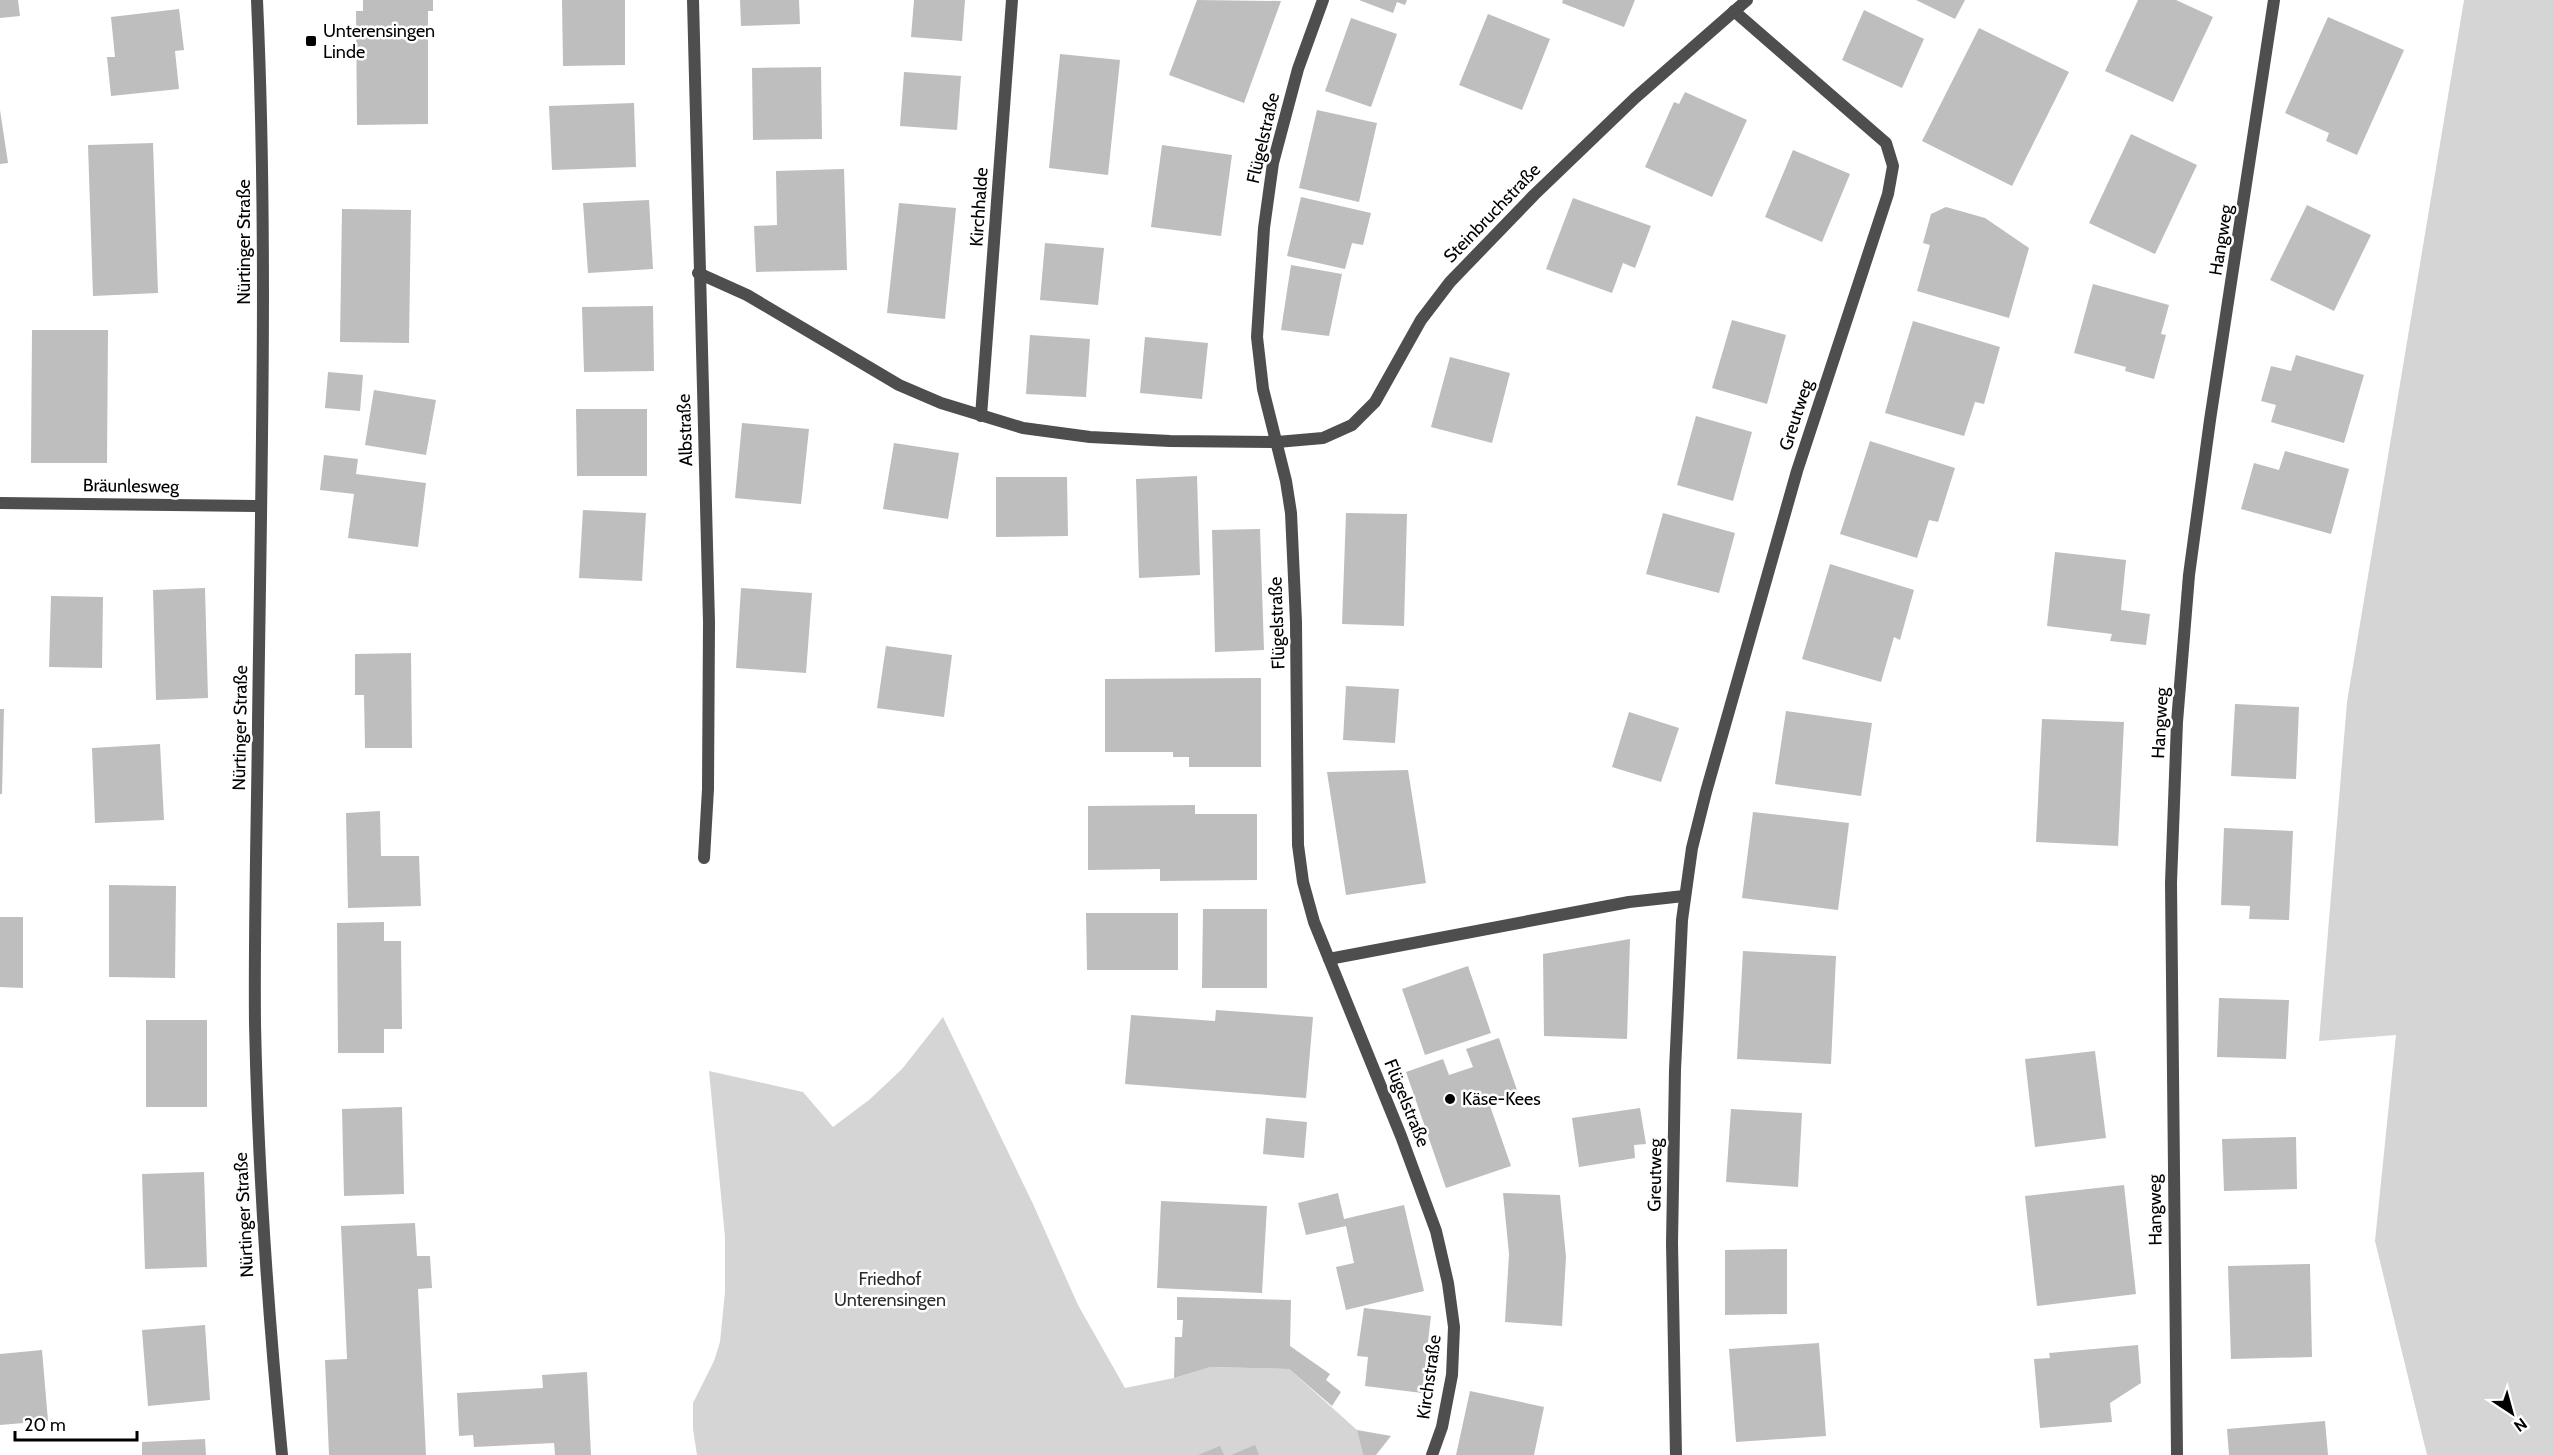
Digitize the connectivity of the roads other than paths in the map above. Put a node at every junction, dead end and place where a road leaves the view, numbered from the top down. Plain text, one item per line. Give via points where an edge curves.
1 (257, 0) edge
2 (693, 0) edge
3 (1012, 0) edge
4 (1323, 0) edge
5 (1746, 0) edge
6 (2274, 0) edge
7 (1734, 11) junction
8 (698, 273) junction
9 (981, 416) junction
10 (1277, 442) junction
11 (0, 503) edge
12 (261, 506) junction
13 (704, 858) dead end
14 (1684, 896) junction
15 (1329, 959) junction
16 (1436, 1232) joint
17 (282, 1455) edge
18 (1432, 1455) edge
19 (1676, 1455) edge
20 (2177, 1455) edge

1 - 12 street, Nürtinger Straße
2 - 8 street, Albstraße
3 - 9 street, Kirchhalde
4 - 10 street, Flügelstraße via 1298,69 1273,163 1264,228 1257,337 1263,389
5 - 7 street, Steinbruchstraße
6 - 20 street, Hangweg via 2189,575 2177,722 2171,884
7 - 10 street, Steinbruchstraße via 1635,98 1450,282 1421,320 1375,402 1352,424 1323,438
7 - 14 street, Greutweg via 1887,143 1893,166 1888,194 1793,483 1706,792
8 - 9 street via 747,295 899,385
8 - 13 street, Albstraße via 709,622
9 - 10 street via 1023,428 1090,437
10 - 15 street, Flügelstraße via 1291,513 1299,845 1303,882
11 - 12 street, Bräunlesweg
12 - 17 street, Nürtinger Straße via 256,1044 267,1296
14 - 15 street via 1629,902
14 - 19 street, Greutweg via 1672,1243
15 - 16 street, Flügelstraße
16 - 18 street, Kirchstraße via 1454,1327 1452,1375

